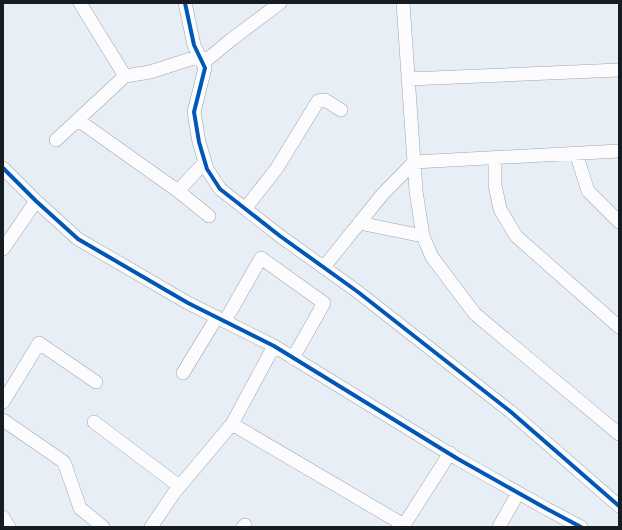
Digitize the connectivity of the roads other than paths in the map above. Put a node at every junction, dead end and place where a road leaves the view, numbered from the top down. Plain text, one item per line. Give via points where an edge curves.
1 (80, 3) edge
2 (184, 3) edge
3 (280, 3) edge
4 (403, 3) edge
5 (201, 60) junction
6 (619, 70) edge
7 (125, 76) junction
8 (408, 79) junction
9 (341, 110) dead end
10 (78, 120) junction
11 (56, 140) dead end
12 (619, 151) edge
13 (576, 153) junction
14 (495, 158) junction
15 (205, 162) junction
16 (414, 162) junction
17 (3, 168) edge
18 (178, 190) junction
19 (36, 201) junction
20 (245, 209) junction
21 (209, 216) dead end
22 (619, 222) edge
23 (359, 223) junction
24 (423, 236) junction
25 (3, 249) edge
26 (324, 267) junction
27 (221, 319) junction
28 (619, 327) edge
29 (274, 346) junction
30 (294, 358) junction
31 (183, 373) dead end
32 (96, 382) dead end
33 (3, 402) edge
34 (3, 420) edge
35 (94, 422) dead end
36 (232, 424) junction
37 (619, 434) edge
38 (450, 453) junction
39 (179, 486) junction
40 (518, 493) junction
41 (619, 506) edge
42 (3, 517) edge
43 (404, 526) edge
44 (9, 527) edge
45 (103, 527) edge
46 (152, 527) edge
47 (499, 527) edge
48 (581, 527) edge

1 - 7 street
2 - 5 street via 194,45
3 - 5 street
4 - 8 street
5 - 7 street
5 - 15 street via 205,68 194,112
6 - 8 street
7 - 10 street
8 - 16 street
9 - 20 street via 325,100 318,101 277,168
10 - 11 street
10 - 18 street
12 - 13 street
13 - 14 street
13 - 22 street via 588,191
14 - 16 street
14 - 28 street via 495,185 500,209 516,236
15 - 18 street
15 - 20 street via 220,189
16 - 23 street
16 - 24 street
17 - 19 street
18 - 21 street
19 - 25 street
19 - 27 street via 78,238 174,295
20 - 26 street
23 - 24 street
23 - 26 street
24 - 37 street via 432,257 475,314
26 - 41 street via 512,412
27 - 29 street
27 - 30 street via 261,258 324,303
27 - 31 street
29 - 30 street
29 - 36 street
30 - 38 street
32 - 33 street via 39,343
34 - 45 street via 64,462 80,508
35 - 39 street
36 - 39 street
36 - 43 street
38 - 40 street
38 - 43 street
39 - 46 street
40 - 47 street
40 - 48 street
42 - 44 street

